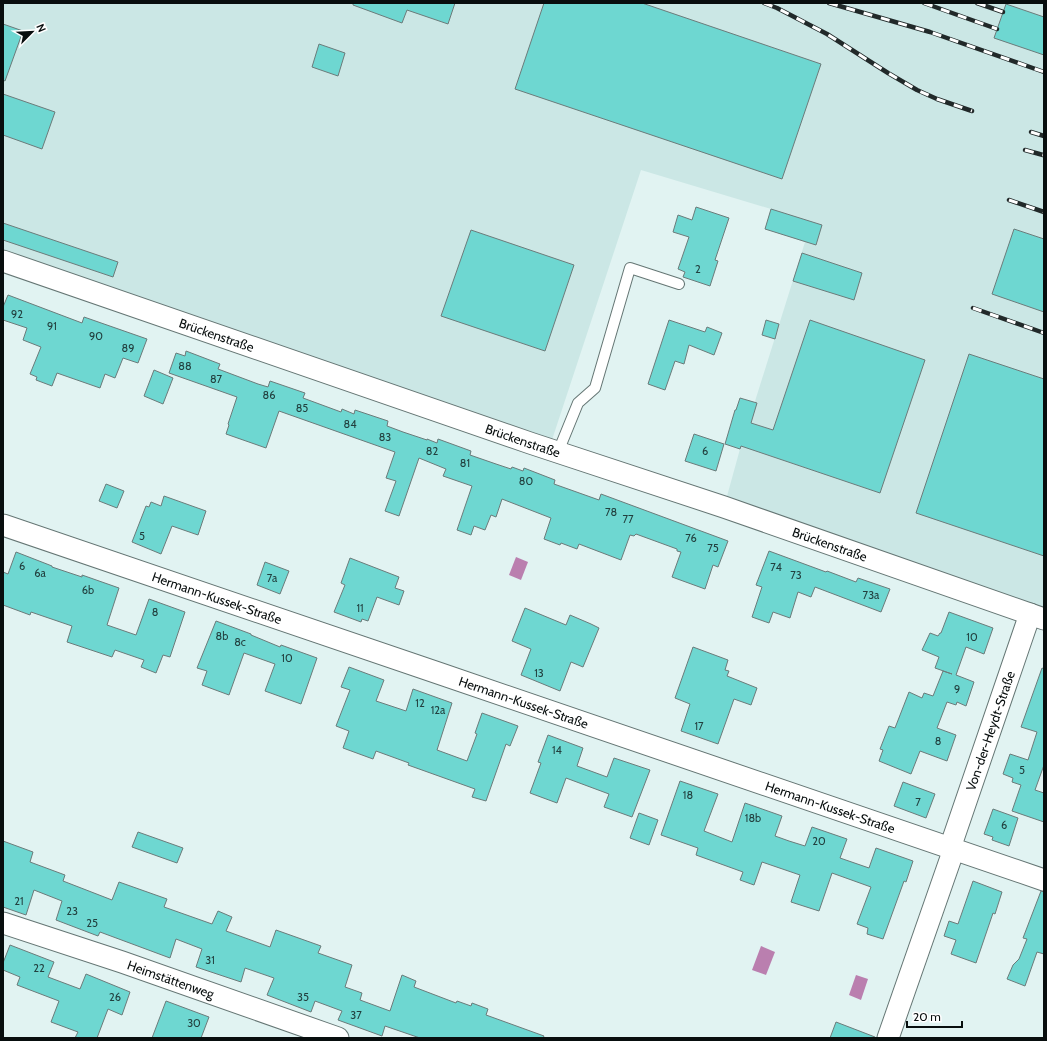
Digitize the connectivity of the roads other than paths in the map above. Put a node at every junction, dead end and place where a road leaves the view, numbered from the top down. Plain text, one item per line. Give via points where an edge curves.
1 (3, 261) edge
2 (679, 284) dead end
3 (558, 452) junction
4 (3, 525) edge
5 (1037, 617) edge
6 (952, 848) junction
7 (1044, 880) edge
8 (3, 923) edge
9 (338, 1038) edge
10 (888, 1038) edge

1 - 3 street, Brückenstraße
2 - 3 lane via 630,268 594,388 578,403
3 - 5 street, Brückenstraße via 724,507
4 - 6 street, Hermann-Kussek-Straße
5 - 6 street, Von-der-Heydt-Straße
6 - 7 street, Hermann-Kussek-Straße
6 - 10 street, Von-der-Heydt-Straße
8 - 9 street, Heimstättenweg

